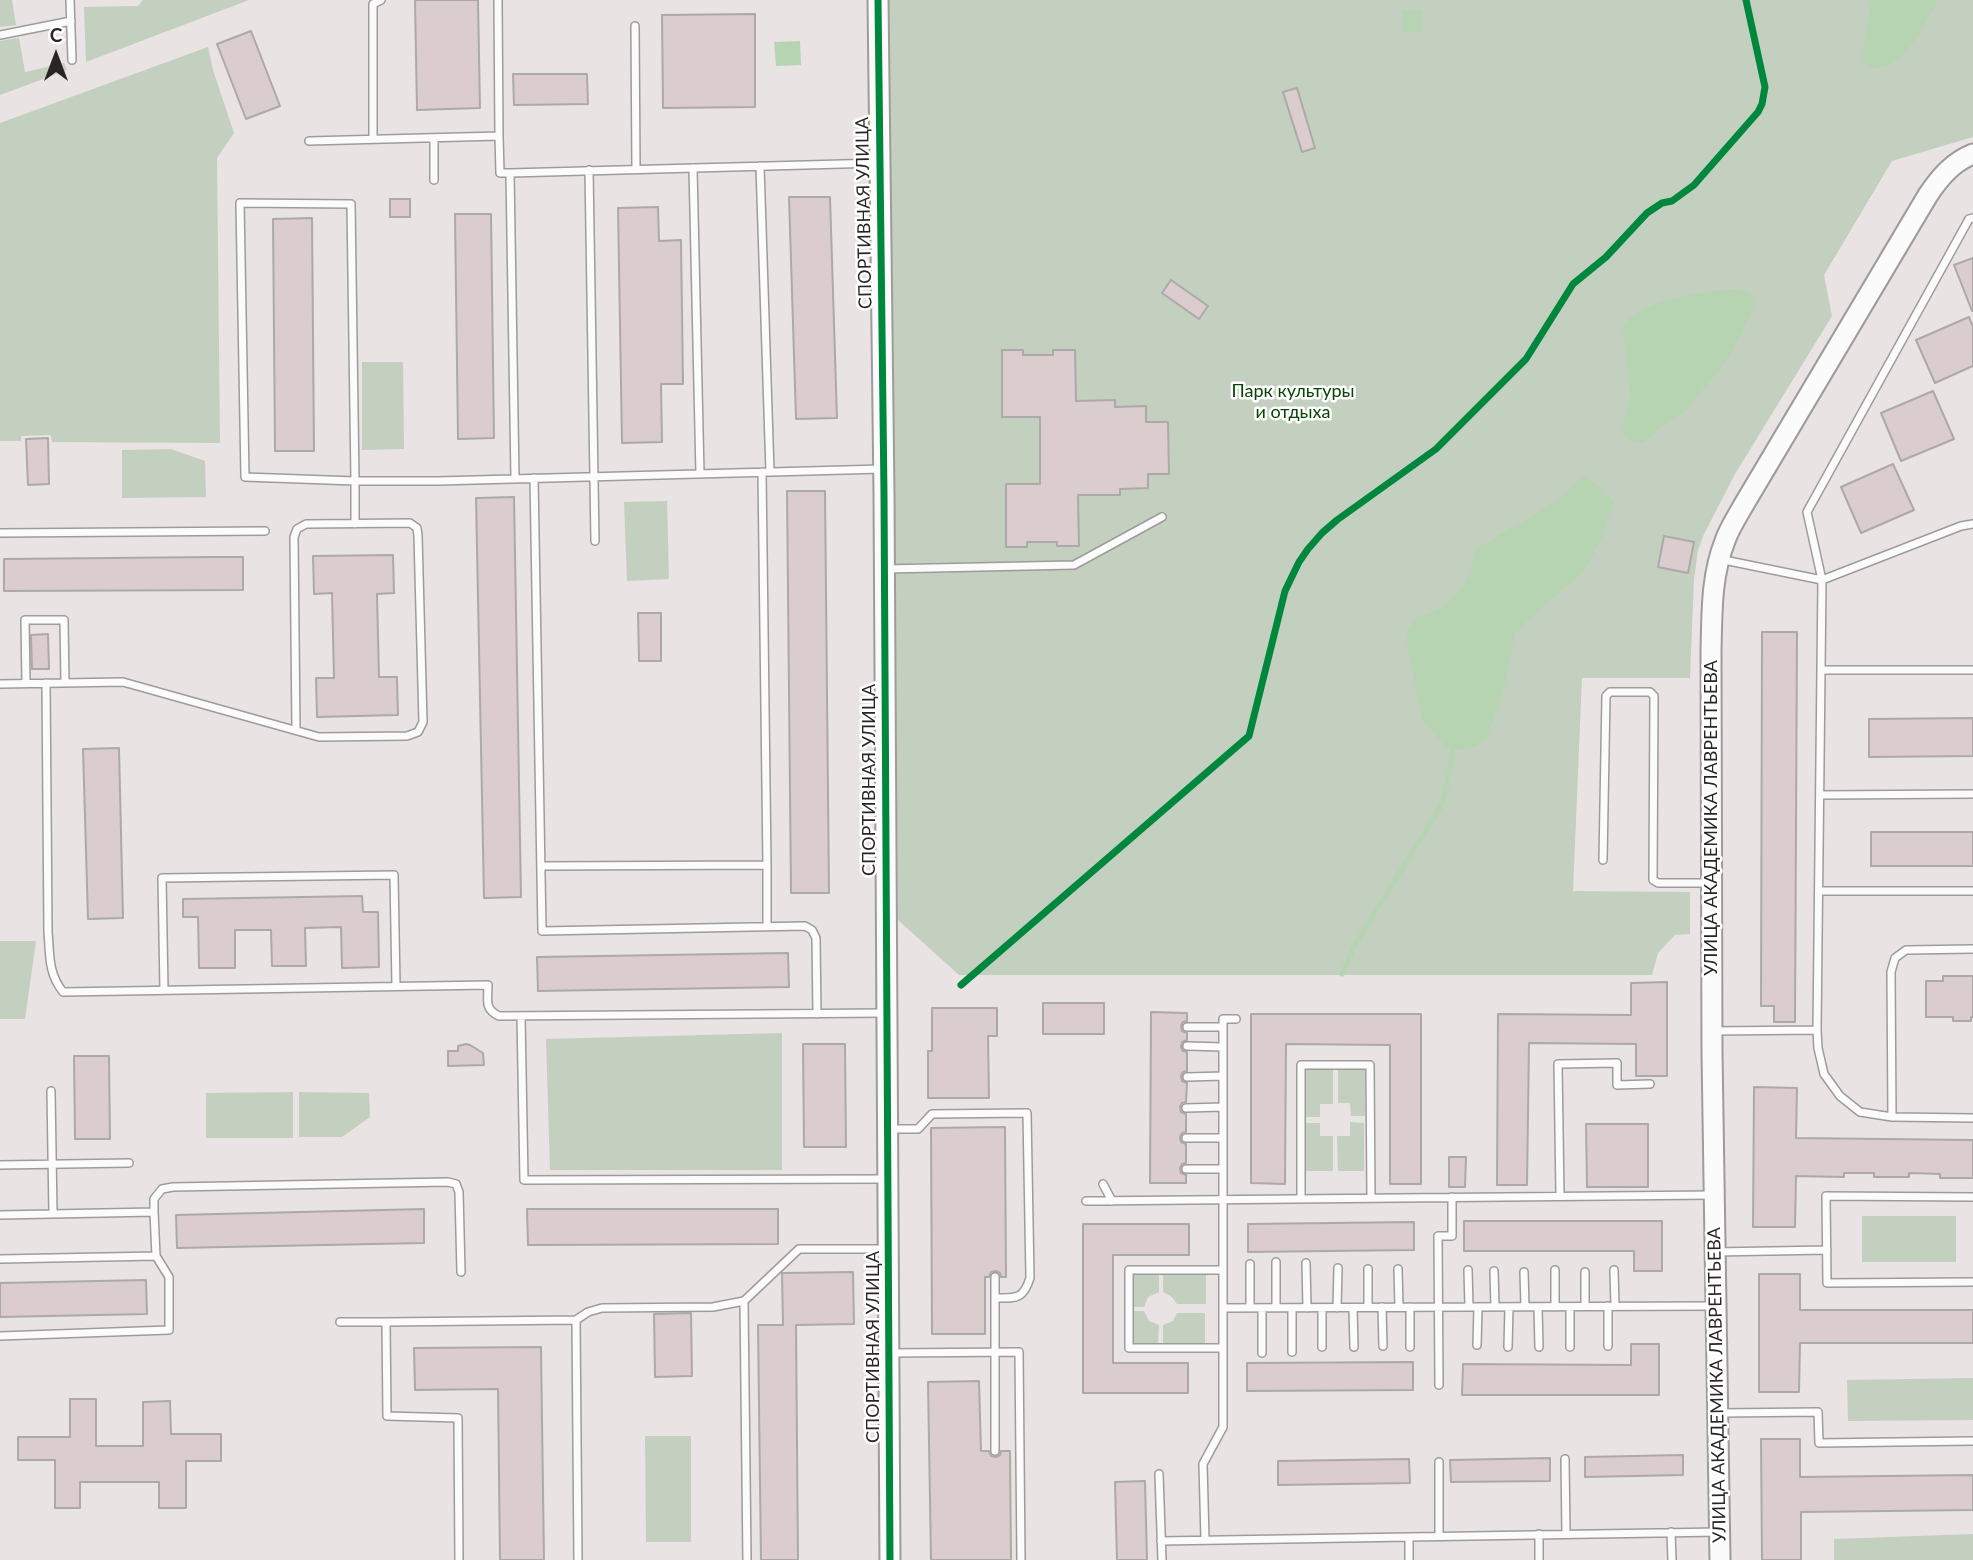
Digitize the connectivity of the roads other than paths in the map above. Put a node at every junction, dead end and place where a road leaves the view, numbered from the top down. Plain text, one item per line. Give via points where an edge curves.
1 (70, 0) edge
2 (381, 0) edge
3 (498, 0) edge
4 (878, 0) edge
5 (71, 21) junction
6 (635, 26) dead end
7 (0, 35) edge
8 (72, 60) dead end
9 (499, 136) junction
10 (373, 139) junction
11 (434, 139) junction
12 (309, 141) dead end
13 (1973, 154) edge
14 (879, 163) junction
15 (760, 166) junction
16 (693, 168) junction
17 (636, 169) junction
18 (589, 170) junction
19 (510, 173) junction
20 (434, 180) dead end
21 (1973, 218) edge
22 (883, 469) junction
23 (766, 472) junction
24 (700, 474) junction
25 (594, 476) junction
26 (515, 478) junction
27 (534, 478) junction
28 (355, 481) junction
29 (1162, 517) dead end
30 (355, 524) junction
31 (1973, 524) edge
32 (265, 531) dead end
33 (0, 533) edge
34 (595, 541) dead end
35 (1718, 559) junction
36 (884, 569) junction
37 (1822, 580) junction
38 (1821, 670) junction
39 (1973, 670) edge
40 (26, 683) junction
41 (46, 683) junction
42 (65, 683) junction
43 (0, 684) edge
44 (296, 730) junction
45 (1973, 794) edge
46 (1820, 795) junction
47 (1604, 860) dead end
48 (767, 865) junction
49 (542, 866) junction
50 (1711, 883) junction
51 (1819, 891) junction
52 (1973, 891) edge
53 (767, 926) junction
54 (1973, 949) edge
55 (396, 986) junction
56 (164, 990) junction
57 (886, 1013) junction
58 (817, 1014) junction
59 (521, 1016) junction
60 (1236, 1019) dead end
61 (1187, 1027) dead end
62 (1223, 1027) junction
63 (1817, 1030) junction
64 (1711, 1031) junction
65 (1187, 1046) dead end
66 (1223, 1046) junction
67 (1223, 1076) junction
68 (1187, 1077) dead end
69 (1650, 1084) dead end
70 (51, 1091) dead end
71 (1223, 1107) junction
72 (1186, 1108) dead end
73 (1892, 1117) junction
74 (1973, 1118) edge
75 (887, 1129) junction
76 (1186, 1138) dead end
77 (1223, 1138) junction
78 (129, 1163) dead end
79 (52, 1164) junction
80 (0, 1165) edge
81 (1186, 1169) dead end
82 (1223, 1169) junction
83 (888, 1179) junction
84 (1103, 1184) dead end
85 (1714, 1195) junction
86 (1559, 1196) junction
87 (1973, 1197) edge
88 (1371, 1198) junction
89 (1452, 1198) junction
90 (1301, 1199) junction
91 (1223, 1200) junction
92 (1086, 1201) dead end
93 (1112, 1201) junction
94 (154, 1212) junction
95 (52, 1214) junction
96 (0, 1215) edge
97 (888, 1250) junction
98 (1827, 1250) junction
99 (1715, 1252) junction
100 (156, 1255) junction
101 (0, 1258) edge
102 (1276, 1262) dead end
103 (1306, 1263) dead end
104 (1250, 1264) dead end
105 (1338, 1268) dead end
106 (1368, 1269) dead end
107 (1398, 1269) dead end
108 (1223, 1270) junction
109 (1468, 1270) dead end
110 (1555, 1270) dead end
111 (1614, 1270) dead end
112 (1494, 1271) dead end
113 (461, 1272) dead end
114 (1524, 1272) dead end
115 (1585, 1272) dead end
116 (995, 1277) dead end
117 (1973, 1282) edge
118 (995, 1298) junction
119 (744, 1301) junction
120 (1585, 1306) junction
121 (1611, 1306) junction
122 (1716, 1306) junction
123 (1368, 1307) junction
124 (1382, 1307) junction
125 (1399, 1307) junction
126 (1410, 1307) junction
127 (1438, 1307) junction
128 (1469, 1307) junction
129 (1478, 1307) junction
130 (1495, 1307) junction
131 (1509, 1307) junction
132 (1525, 1307) junction
133 (1538, 1307) junction
134 (1555, 1307) junction
135 (1570, 1307) junction
136 (1223, 1308) junction
137 (1250, 1308) junction
138 (1262, 1308) junction
139 (1276, 1308) junction
140 (1292, 1308) junction
141 (1307, 1308) junction
142 (1322, 1308) junction
143 (1337, 1308) junction
144 (1353, 1308) junction
145 (576, 1321) junction
146 (340, 1322) dead end
147 (386, 1322) junction
148 (0, 1336) edge
149 (1477, 1345) dead end
150 (1383, 1346) dead end
151 (1608, 1346) dead end
152 (1322, 1347) dead end
153 (1354, 1347) dead end
154 (1410, 1347) dead end
155 (1508, 1347) dead end
156 (1539, 1347) dead end
157 (1570, 1347) dead end
158 (1223, 1348) junction
159 (996, 1352) junction
160 (1292, 1352) dead end
161 (889, 1353) junction
162 (1262, 1353) dead end
163 (1439, 1385) dead end
164 (1718, 1413) junction
165 (1973, 1441) edge
166 (995, 1451) dead end
167 (1565, 1459) dead end
168 (1439, 1462) dead end
169 (1159, 1474) dead end
170 (1671, 1532) junction
171 (1720, 1532) junction
172 (1539, 1534) junction
173 (1566, 1534) junction
174 (1439, 1536) junction
175 (1409, 1537) junction
176 (1205, 1540) junction
177 (1161, 1541) junction
178 (459, 1560) edge
179 (578, 1560) edge
180 (747, 1560) edge
181 (890, 1560) edge
182 (1021, 1560) edge
183 (1162, 1560) edge
184 (1409, 1560) edge
185 (1539, 1560) edge
186 (1672, 1560) edge
187 (1720, 1560) edge

1 - 5 lane
2 - 10 lane via 373,4
3 - 9 lane
4 - 14 street, СПОРТИВНАЯ УЛИЦА
5 - 7 lane
5 - 8 lane
6 - 17 lane
9 - 11 lane
9 - 19 lane via 500,173
10 - 11 lane
10 - 12 lane
11 - 20 lane
13 - 35 street, УЛИЦА АКАДЕМИКА ЛАВРЕНТЬЕВА via 1942,175 1928,195 1743,506
14 - 15 lane
14 - 22 street, СПОРТИВНАЯ УЛИЦА
15 - 16 lane
15 - 23 lane
16 - 17 lane
16 - 24 lane
17 - 18 lane
18 - 19 lane
18 - 25 lane
19 - 26 lane
21 - 37 lane via 1807,512
22 - 23 lane
22 - 36 street, СПОРТИВНАЯ УЛИЦА
23 - 24 lane
23 - 48 lane
24 - 25 lane
25 - 27 lane
25 - 34 lane
26 - 27 lane
26 - 28 lane
27 - 49 lane
28 - 28 lane via 351,204 240,203 245,477
28 - 30 lane
29 - 36 lane via 1074,565
30 - 44 lane via 306,524 293,537
30 - 44 lane via 410,523 417,528 423,722 418,732 407,736 318,737
31 - 37 lane
32 - 33 lane
35 - 37 lane
35 - 50 street, УЛИЦА АКАДЕМИКА ЛАВРЕНТЬЕВА via 1711,651
36 - 57 street, СПОРТИВНАЯ УЛИЦА
37 - 38 lane
38 - 39 lane
38 - 46 lane
40 - 41 lane
40 - 42 lane via 25,620 64,620
40 - 43 lane
41 - 42 lane
41 - 56 lane via 48,932 55,981 63,992
42 - 44 lane via 122,682
45 - 46 lane
46 - 51 lane
47 - 50 lane via 1606,696 1610,692 1650,692 1654,696 1653,880
48 - 49 lane
48 - 53 lane
49 - 53 lane via 542,931
50 - 64 street, УЛИЦА АКАДЕМИКА ЛАВРЕНТЬЕВА
51 - 52 lane
51 - 63 lane
53 - 58 lane via 813,930
54 - 73 lane via 1906,950 1895,958 1891,972
55 - 56 lane
55 - 56 lane via 394,875 162,878
55 - 59 lane via 488,985 491,1012
57 - 58 lane
57 - 75 street, СПОРТИВНАЯ УЛИЦА
58 - 59 lane
59 - 83 lane via 524,1181
60 - 62 lane via 1223,1019
61 - 62 lane
62 - 66 lane
63 - 64 lane
63 - 73 lane via 1824,1074 1840,1096 1860,1112
64 - 85 street, УЛИЦА АКАДЕМИКА ЛАВРЕНТЬЕВА
65 - 66 lane
66 - 67 lane
67 - 68 lane
67 - 71 lane
69 - 86 lane via 1617,1084 1617,1063 1558,1064
70 - 79 lane
71 - 72 lane
71 - 77 lane
73 - 74 lane
75 - 83 street, СПОРТИВНАЯ УЛИЦА
75 - 118 lane via 918,1129 932,1114 1027,1113 1030,1278 1026,1291 1016,1298
76 - 77 lane
77 - 82 lane
78 - 79 lane
79 - 80 lane
79 - 95 lane
81 - 82 lane
82 - 91 lane
83 - 97 street, СПОРТИВНАЯ УЛИЦА
84 - 93 lane
85 - 86 lane
85 - 99 street, УЛИЦА АКАДЕМИКА ЛАВРЕНТЬЕВА
86 - 89 lane
87 - 98 lane via 1826,1196
88 - 89 lane
88 - 90 lane
88 - 90 lane via 1370,1065 1301,1065
89 - 127 lane via 1452,1236 1438,1236
90 - 91 lane
91 - 93 lane
91 - 108 lane
92 - 93 lane
94 - 95 lane
94 - 100 lane
94 - 113 lane via 154,1199 162,1189 448,1182 456,1184 459,1192
95 - 96 lane
97 - 119 lane via 799,1249
97 - 161 street, СПОРТИВНАЯ УЛИЦА
98 - 99 lane
98 - 117 lane via 1827,1283
99 - 122 street, УЛИЦА АКАДЕМИКА ЛАВРЕНТЬЕВА
100 - 101 lane
100 - 148 lane via 169,1277 169,1330
102 - 139 lane
103 - 141 lane
104 - 137 lane
105 - 143 lane
106 - 123 lane
107 - 125 lane
108 - 136 lane
108 - 158 lane via 1129,1270 1129,1348
109 - 128 lane
110 - 134 lane
111 - 121 lane
112 - 130 lane
114 - 132 lane
115 - 120 lane
116 - 118 lane
118 - 159 lane
119 - 145 lane via 713,1307 602,1308
119 - 180 lane
120 - 121 lane
120 - 135 lane
121 - 122 lane
121 - 151 lane
122 - 164 street, УЛИЦА АКАДЕМИКА ЛАВРЕНТЬЕВА
123 - 124 lane
123 - 144 lane
124 - 125 lane
124 - 150 lane
125 - 126 lane
126 - 127 lane
126 - 154 lane
127 - 128 lane
127 - 163 lane
128 - 129 lane
129 - 130 lane
129 - 149 lane
130 - 131 lane
131 - 132 lane
131 - 155 lane
132 - 133 lane
133 - 134 lane
133 - 156 lane
134 - 135 lane
135 - 157 lane
136 - 137 lane
136 - 158 lane
137 - 138 lane
138 - 139 lane
138 - 162 lane
139 - 140 lane
140 - 141 lane
140 - 160 lane
141 - 142 lane
142 - 143 lane
142 - 152 lane
143 - 144 lane
144 - 153 lane
145 - 147 lane
145 - 179 lane
146 - 147 lane
147 - 178 lane via 387,1416 458,1418
158 - 176 lane via 1223,1427 1203,1464
159 - 161 lane
159 - 166 lane
159 - 182 lane via 1018,1352
161 - 181 street, СПОРТИВНАЯ УЛИЦА
164 - 165 lane via 1818,1412 1819,1443
164 - 171 street, УЛИЦА АКАДЕМИКА ЛАВРЕНТЬЕВА
167 - 173 lane
168 - 174 lane
169 - 177 lane
170 - 171 lane
170 - 173 lane
170 - 186 lane
171 - 187 street, УЛИЦА АКАДЕМИКА ЛАВРЕНТЬЕВА
172 - 173 lane
172 - 174 lane
172 - 185 lane
174 - 175 lane
175 - 176 lane
175 - 184 lane
176 - 177 lane
177 - 183 lane

